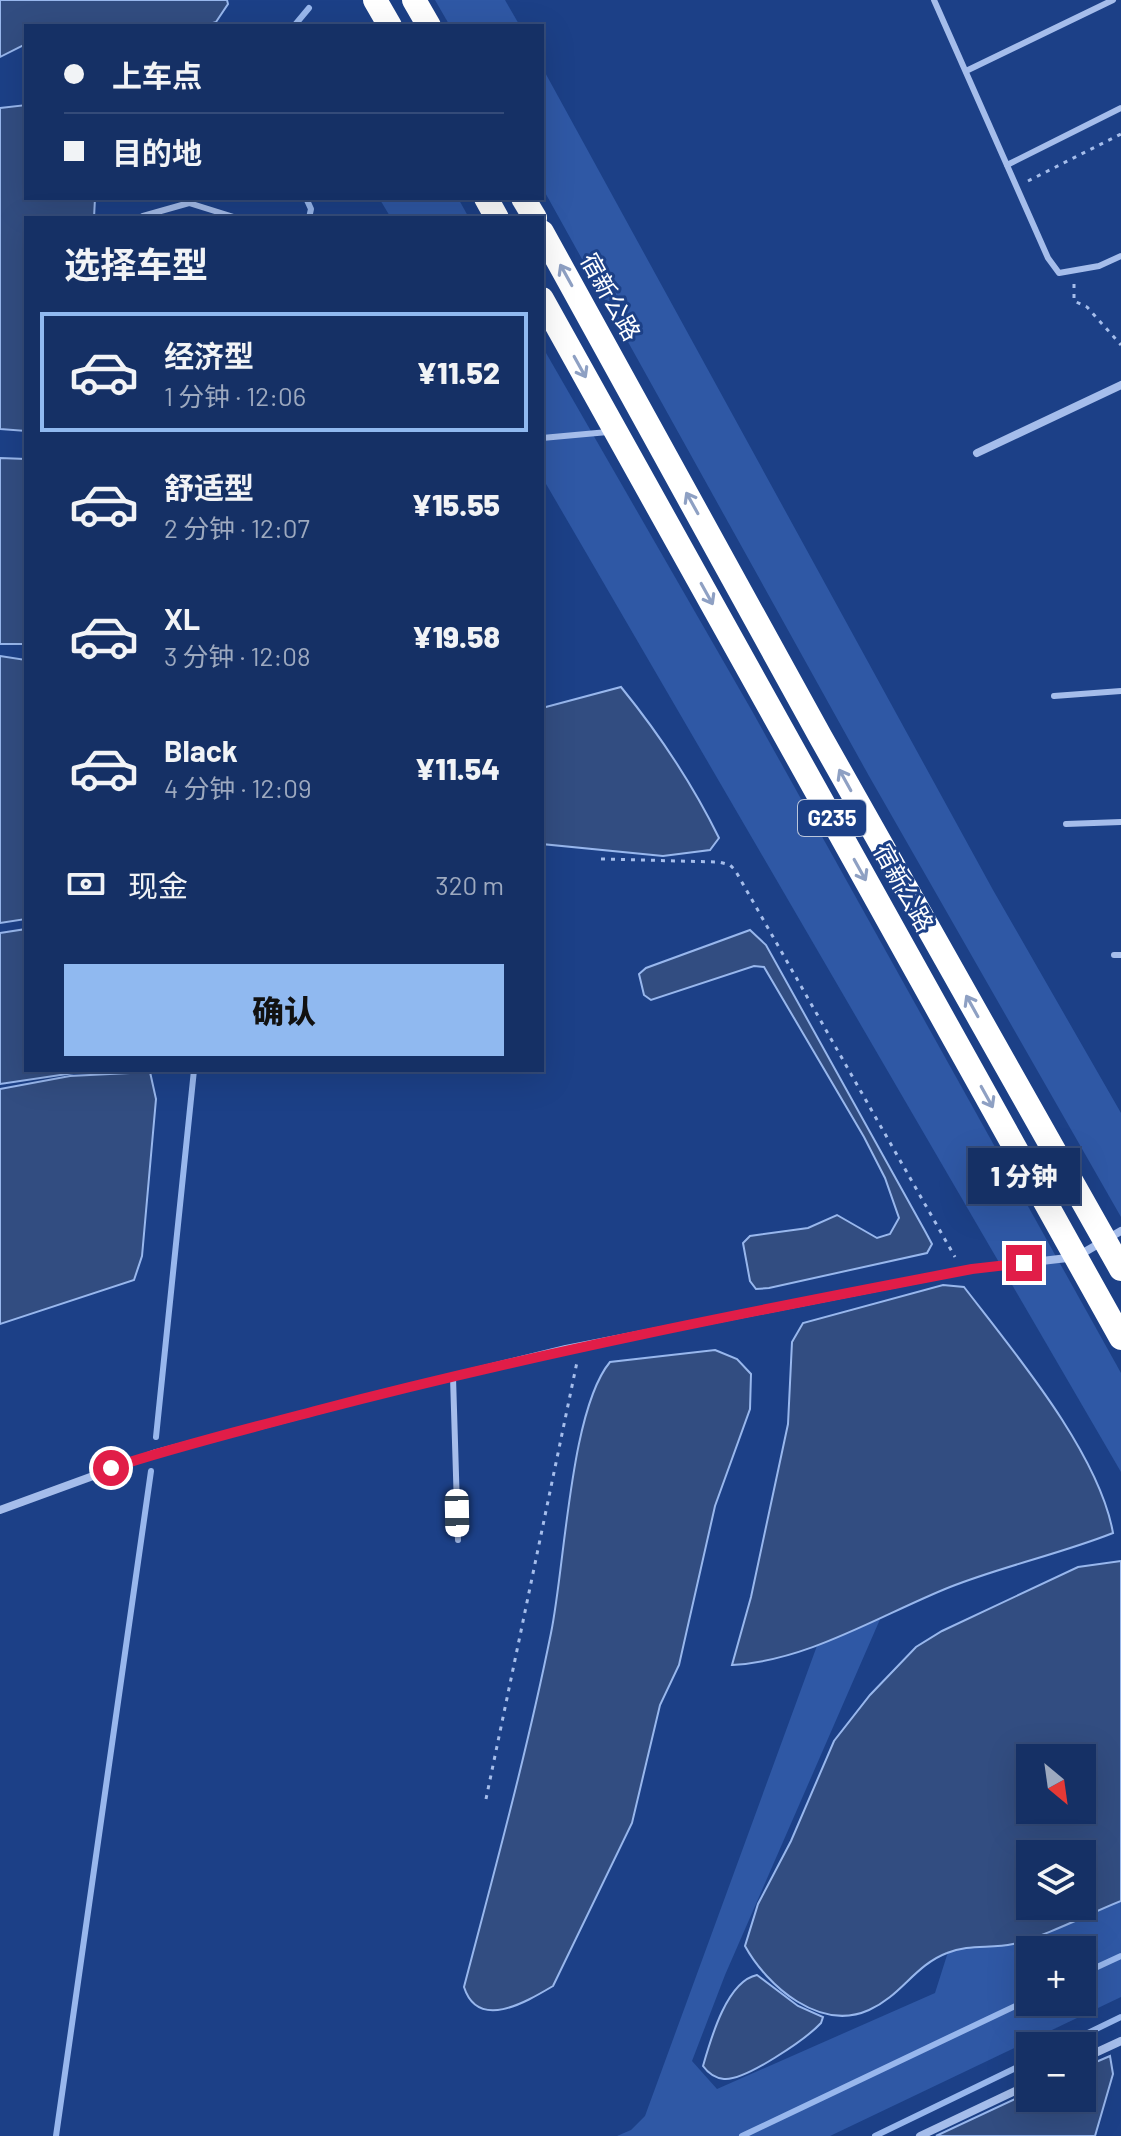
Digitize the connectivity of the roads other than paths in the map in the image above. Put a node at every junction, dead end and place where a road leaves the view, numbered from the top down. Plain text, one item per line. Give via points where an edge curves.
1 (375, 0) edge
2 (414, 0) edge
3 (934, 0) edge
4 (1113, 0) edge
5 (389, 24) edge
6 (428, 24) edge
7 (966, 71) junction
8 (1121, 108) edge
9 (1007, 165) junction
10 (143, 216) dead end
11 (231, 216) edge
12 (544, 236) edge
13 (1121, 256) edge
14 (544, 303) edge
15 (1121, 385) edge
16 (616, 431) junction
17 (544, 438) edge
18 (977, 453) dead end
19 (1121, 691) edge
20 (1054, 696) dead end
21 (1121, 822) edge
22 (1066, 824) dead end
23 (1113, 1236) edge
24 (1076, 1257) junction
25 (1121, 1269) edge
26 (1121, 1338) edge
27 (453, 1377) junction
28 (0, 1510) edge
29 (458, 1540) dead end
30 (1121, 2041) edge
31 (1096, 2053) edge
32 (1016, 2091) edge
33 (920, 2136) edge

1 - 5 highway
2 - 6 highway
3 - 7 lane
4 - 7 lane
7 - 9 lane
8 - 9 lane
9 - 13 lane via 1059,273
10 - 11 lane via 189,203
23 -> 12 highway, 宿新公路 via 820,736
14 -> 16 highway, 宿新公路 / G235
15 - 18 street
16 - 17 lane
16 -> 24 highway, 宿新公路 / G235
19 - 20 lane
21 - 22 lane
23 - 24 street
23 - 25 highway, 宿新公路
24 - 26 highway, 宿新公路 / G235
24 - 27 street via 963,1270
27 - 28 street via 156,1453
27 - 29 lane
30 - 31 street
32 - 33 street

